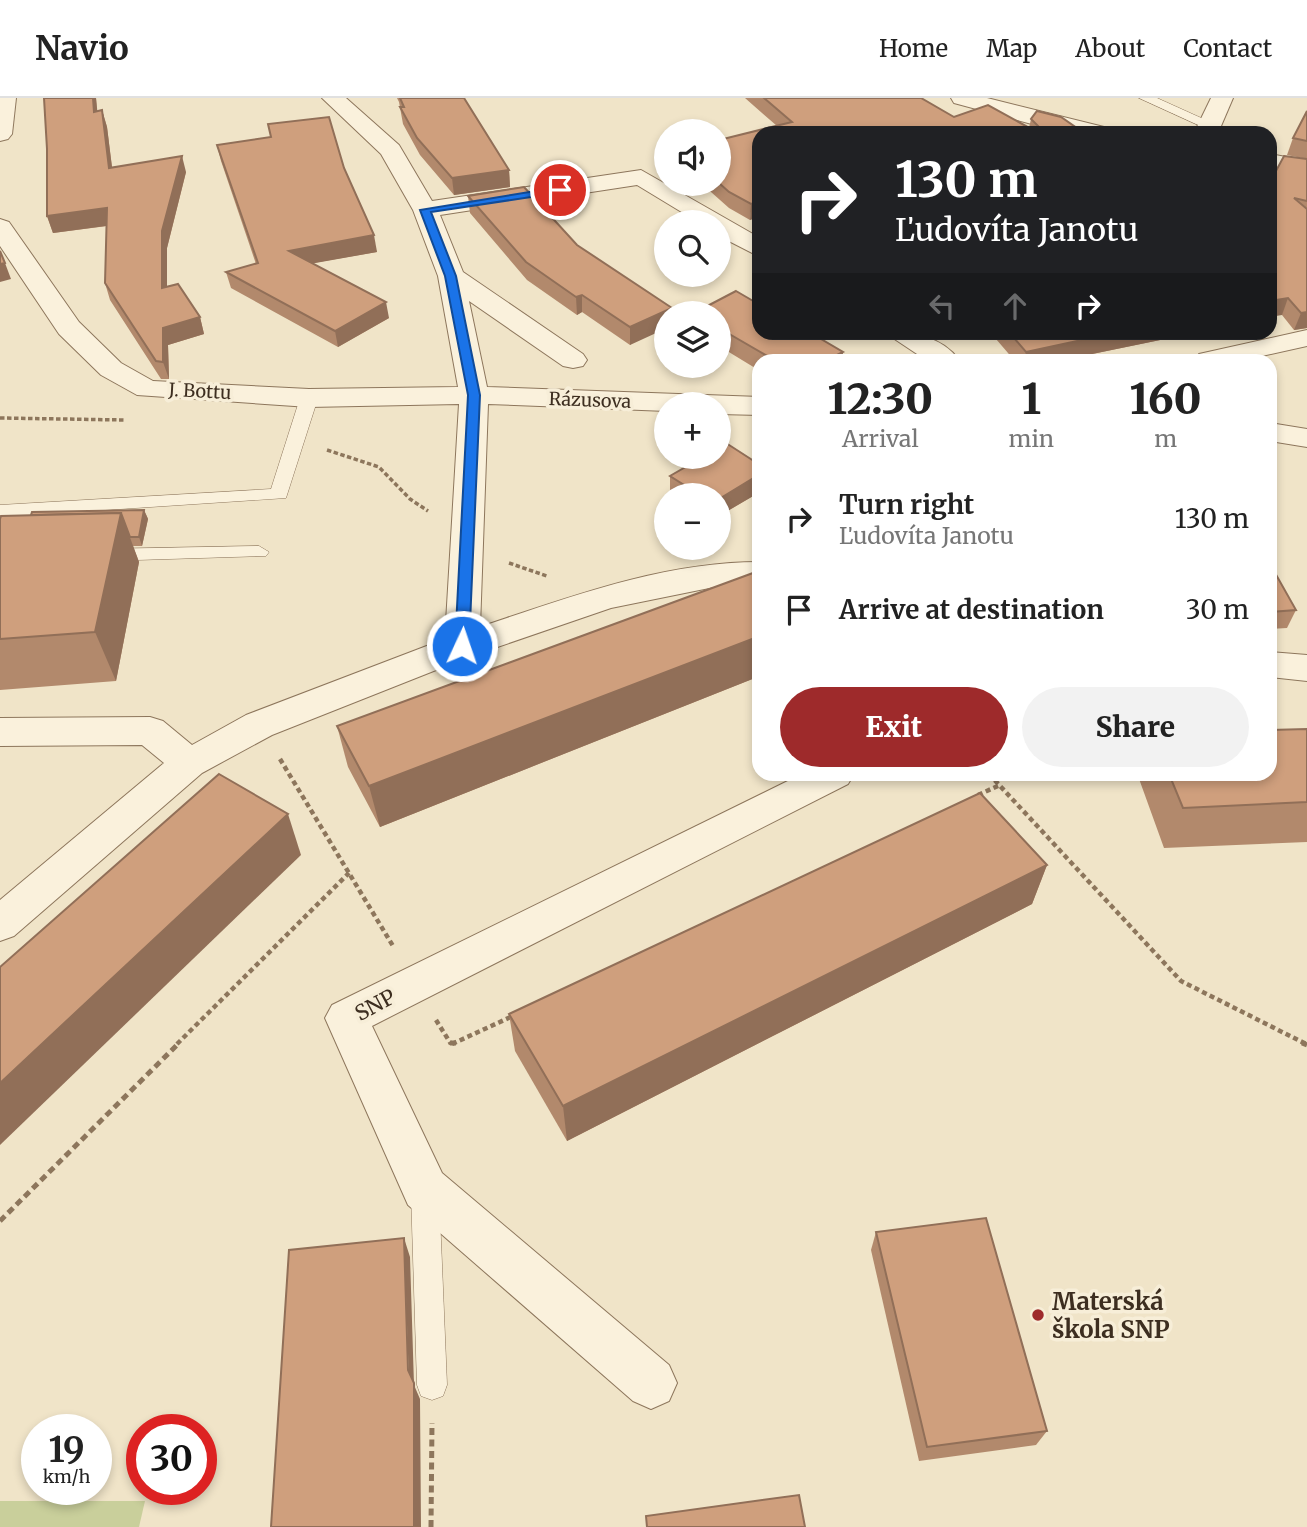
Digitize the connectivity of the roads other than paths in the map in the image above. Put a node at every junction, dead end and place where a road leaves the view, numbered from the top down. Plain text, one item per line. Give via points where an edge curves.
1 (5, 98) edge
2 (333, 98) edge
3 (962, 98) edge
4 (1146, 98) edge
5 (1222, 98) edge
6 (1065, 126) edge
7 (1201, 126) edge
8 (1210, 126) edge
9 (0, 134) edge
10 (1277, 162) edge
11 (1307, 168) edge
12 (425, 210) junction
13 (696, 210) edge
14 (0, 227) edge
15 (731, 231) edge
16 (752, 244) edge
17 (451, 276) junction
18 (1307, 338) edge
19 (911, 340) edge
20 (935, 354) edge
21 (1236, 354) edge
22 (573, 360) dead end
23 (474, 395) junction
24 (309, 398) junction
25 (654, 402) edge
26 (731, 405) edge
27 (752, 406) edge
28 (1277, 433) edge
29 (1307, 438) edge
30 (0, 511) edge
31 (259, 552) dead end
32 (82, 556) edge
33 (752, 573) edge
34 (462, 646) junction
35 (1277, 665) edge
36 (1307, 668) edge
37 (0, 732) edge
38 (189, 763) junction
39 (821, 781) edge
40 (0, 924) edge
41 (425, 1189) junction
42 (651, 1383) dead end
43 (432, 1385) road end

1 - 9 street
2 - 12 street via 391,150
3 - 6 street
4 - 7 lane
5 - 8 street
10 - 11 street
12 - 13 street via 641,177
12 - 17 street
14 - 24 street, J. Bottu via 69,328 111,369 148,389
15 - 16 street
17 - 22 street
17 - 23 street
18 - 21 street
19 - 20 street
23 - 24 street, J. Bottu
23 - 25 street, Rázusova
23 - 34 street
24 - 30 lane via 279,494
26 - 27 street
28 - 29 street
31 - 32 lane
33 - 34 street via 674,582 604,598
34 - 38 street via 259,725
35 - 36 street
37 - 38 street via 150,731
38 - 40 street
39 - 41 street, SNP via 347,1018
41 - 42 street, SNP
41 - 43 lane

